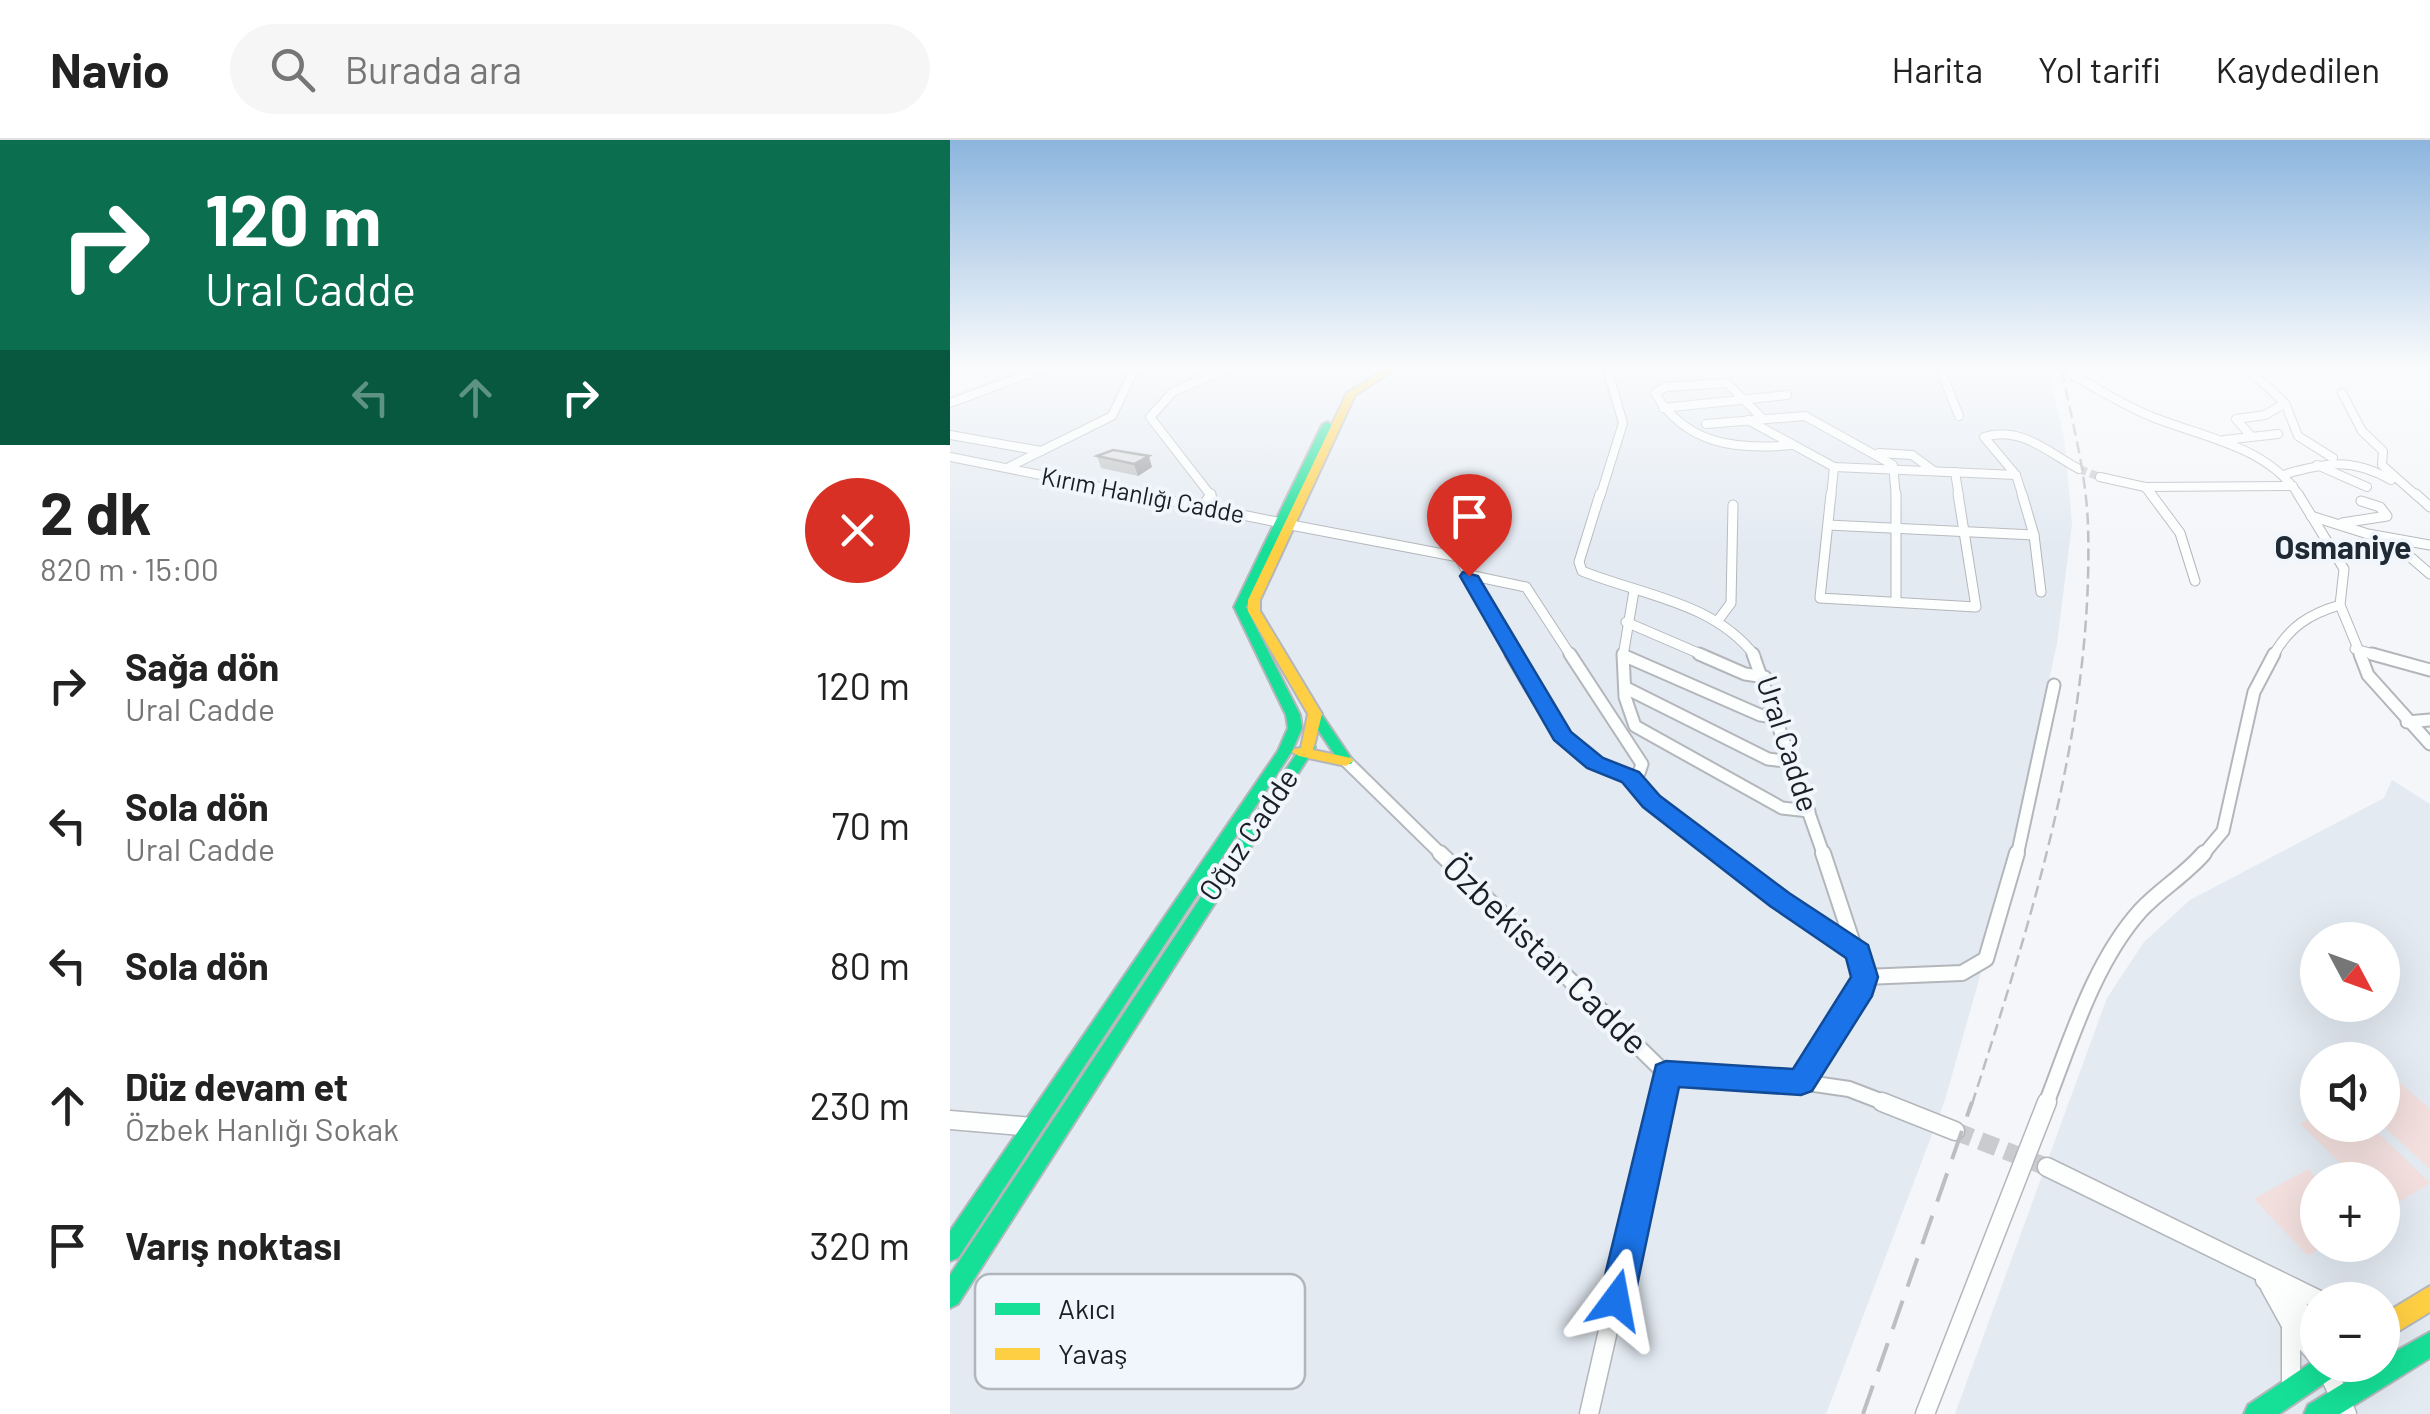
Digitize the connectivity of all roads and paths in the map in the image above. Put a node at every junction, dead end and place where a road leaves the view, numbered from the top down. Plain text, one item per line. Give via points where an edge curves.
1 (1089, 427) edge
2 (1159, 427) edge
3 (1328, 427) edge
4 (1334, 427) edge
5 (1622, 427) edge
6 (1685, 427) edge
7 (1760, 427) edge
8 (1826, 427) edge
9 (2186, 427) edge
10 (2244, 427) edge
11 (2295, 427) edge
12 (2360, 427) edge
13 (2250, 434) junction
14 (2278, 434) dead end
15 (950, 435) edge
16 (2224, 440) junction
17 (1792, 446) junction
18 (1041, 451) junction
19 (1873, 453) junction
20 (950, 456) edge
21 (2333, 458) junction
22 (2318, 465) junction
23 (1834, 467) junction
24 (1006, 468) junction
25 (1896, 468) junction
26 (2078, 469) tunnel mouth
27 (1934, 471) junction
28 (1955, 472) junction
29 (2286, 474) junction
30 (2016, 475) junction
31 (2100, 476) tunnel mouth
32 (2400, 483) junction
33 (2293, 486) junction
34 (2367, 487) dead end
35 (2145, 488) junction
36 (2360, 501) dead end
37 (1734, 505) dead end
38 (2430, 506) edge
39 (1202, 507) junction
40 (2311, 516) junction
41 (1284, 523) junction
42 (2338, 524) junction
43 (1828, 525) junction
44 (1894, 528) junction
45 (1962, 532) junction
46 (2034, 535) junction
47 (2388, 538) junction
48 (2430, 545) edge
49 (2430, 574) edge
50 (1469, 576) junction
51 (2195, 580) dead end
52 (1634, 591) junction
53 (2042, 592) dead end
54 (1896, 602) junction
55 (2340, 605) junction
56 (1719, 619) junction
57 (1626, 622) junction
58 (2356, 649) junction
59 (1624, 656) junction
60 (2430, 670) edge
61 (1764, 677) junction
62 (2054, 685) dead end
63 (1626, 688) junction
64 (1778, 716) junction
65 (1317, 718) junction
66 (2430, 720) edge
67 (2407, 722) junction
68 (2430, 744) edge
69 (1285, 751) junction
70 (1305, 752) junction
71 (1341, 760) junction
72 (1792, 762) junction
73 (1630, 777) junction
74 (1287, 778) junction
75 (1809, 812) junction
76 (1859, 952) junction
77 (1864, 977) junction
78 (1666, 1074) junction
79 (1801, 1082) junction
80 (950, 1120) edge
81 (1032, 1127) junction
82 (1954, 1130) tunnel mouth
83 (2047, 1167) tunnel mouth
84 (950, 1250) edge
85 (2252, 1268) junction
86 (2268, 1283) junction
87 (2300, 1291) edge
88 (950, 1296) edge
89 (2430, 1298) edge
90 (2300, 1310) edge
91 (2400, 1317) edge
92 (2291, 1325) junction
93 (2300, 1336) edge
94 (2430, 1344) edge
95 (2300, 1381) edge
96 (2332, 1382) edge
97 (2291, 1388) junction
98 (2343, 1407) edge
99 (1589, 1414) edge
100 (1924, 1414) edge
101 (2257, 1414) edge
102 (2316, 1414) edge

1 - 18 street
2 - 39 street via 1211,491
3 - 41 street, Oğuz Cadde
4 - 41 street, Oğuz Cadde
5 - 52 street, Ural Cadde via 1579,562 1582,571
6 - 17 street via 1699,440
7 - 17 street
8 - 19 street
9 - 16 street
10 - 13 street
11 - 21 street
12 - 32 street
13 - 14 street
13 - 16 street
15 - 18 street
16 - 29 street
17 - 23 street
18 - 24 street
19 - 25 street
19 - 27 street via 1912,455
20 - 24 street, Kırım Hanlığı Cadde
21 - 22 street
21 - 32 street
22 - 29 street
22 - 34 street
23 - 25 street
23 - 43 street
24 - 39 street, Kırım Hanlığı Cadde
25 - 27 street
25 - 44 street
26 - 30 street via 2015,434 1988,434 1985,442
27 - 28 street
28 - 30 street
28 - 45 street
29 - 33 street
30 - 46 street
31 - 35 street
32 - 38 street
33 - 35 street
33 - 40 street
35 - 51 street via 2180,533
36 - 42 street via 2387,516
37 - 56 street via 1731,603
39 - 41 street, Kırım Hanlığı Cadde
40 - 42 street
40 - 55 street via 2344,569
41 - 50 street, Kırım Hanlığı Cadde via 1448,552 1461,559
41 - 65 street, Oğuz Cadde via 1252,609
41 - 69 street, Oğuz Cadde via 1240,607 1293,715
42 - 47 street
43 - 44 street
43 - 54 street via 1820,598
44 - 45 street
44 - 54 street
45 - 46 street
45 - 54 street via 1976,607
46 - 53 street
47 - 48 street
47 - 49 street
50 - 73 street via 1554,726 1595,763
50 - 73 street via 1526,587 1642,764
52 - 56 street, Ural Cadde
52 - 57 street
55 - 58 street
55 - 100 street via 2311,613 2282,638 2254,692 2223,831 2184,877 2142,909 2113,950
56 - 61 street, Ural Cadde via 1746,639
57 - 59 street
57 - 61 street
58 - 60 street
58 - 67 street via 2368,675
59 - 63 street
59 - 64 street via 1760,715
61 - 64 street, Ural Cadde
62 - 77 street via 2012,877 1986,958 1962,973
63 - 72 street via 1768,759
63 - 75 street via 1630,718 1644,733 1782,808
64 - 72 street, Ural Cadde
65 - 70 street, Oğuz Cadde
65 - 71 street
66 - 67 street
67 - 68 street
69 - 70 street
69 - 81 street, Oğuz Cadde
70 - 71 street
70 - 74 street, Oğuz Cadde
71 - 74 street
71 - 78 street, Özbekistan Cadde
72 - 75 street, Ural Cadde
73 - 76 street via 1652,802 1780,900
74 - 88 street, Oğuz Cadde
75 - 76 street, Ural Cadde
76 - 77 street, Ural Cadde
77 - 79 street
78 - 79 street
78 - 99 street, Özbekistan Cadde
79 - 82 street via 1849,1089
80 - 81 street
81 - 84 street, Oğuz Cadde
83 - 85 street
85 - 86 street
85 - 87 street
86 - 90 street
86 - 92 street
89 - 91 street
92 - 93 street
92 - 97 street
94 - 98 street
95 - 97 street
96 - 98 street
97 - 101 street
98 - 102 street

